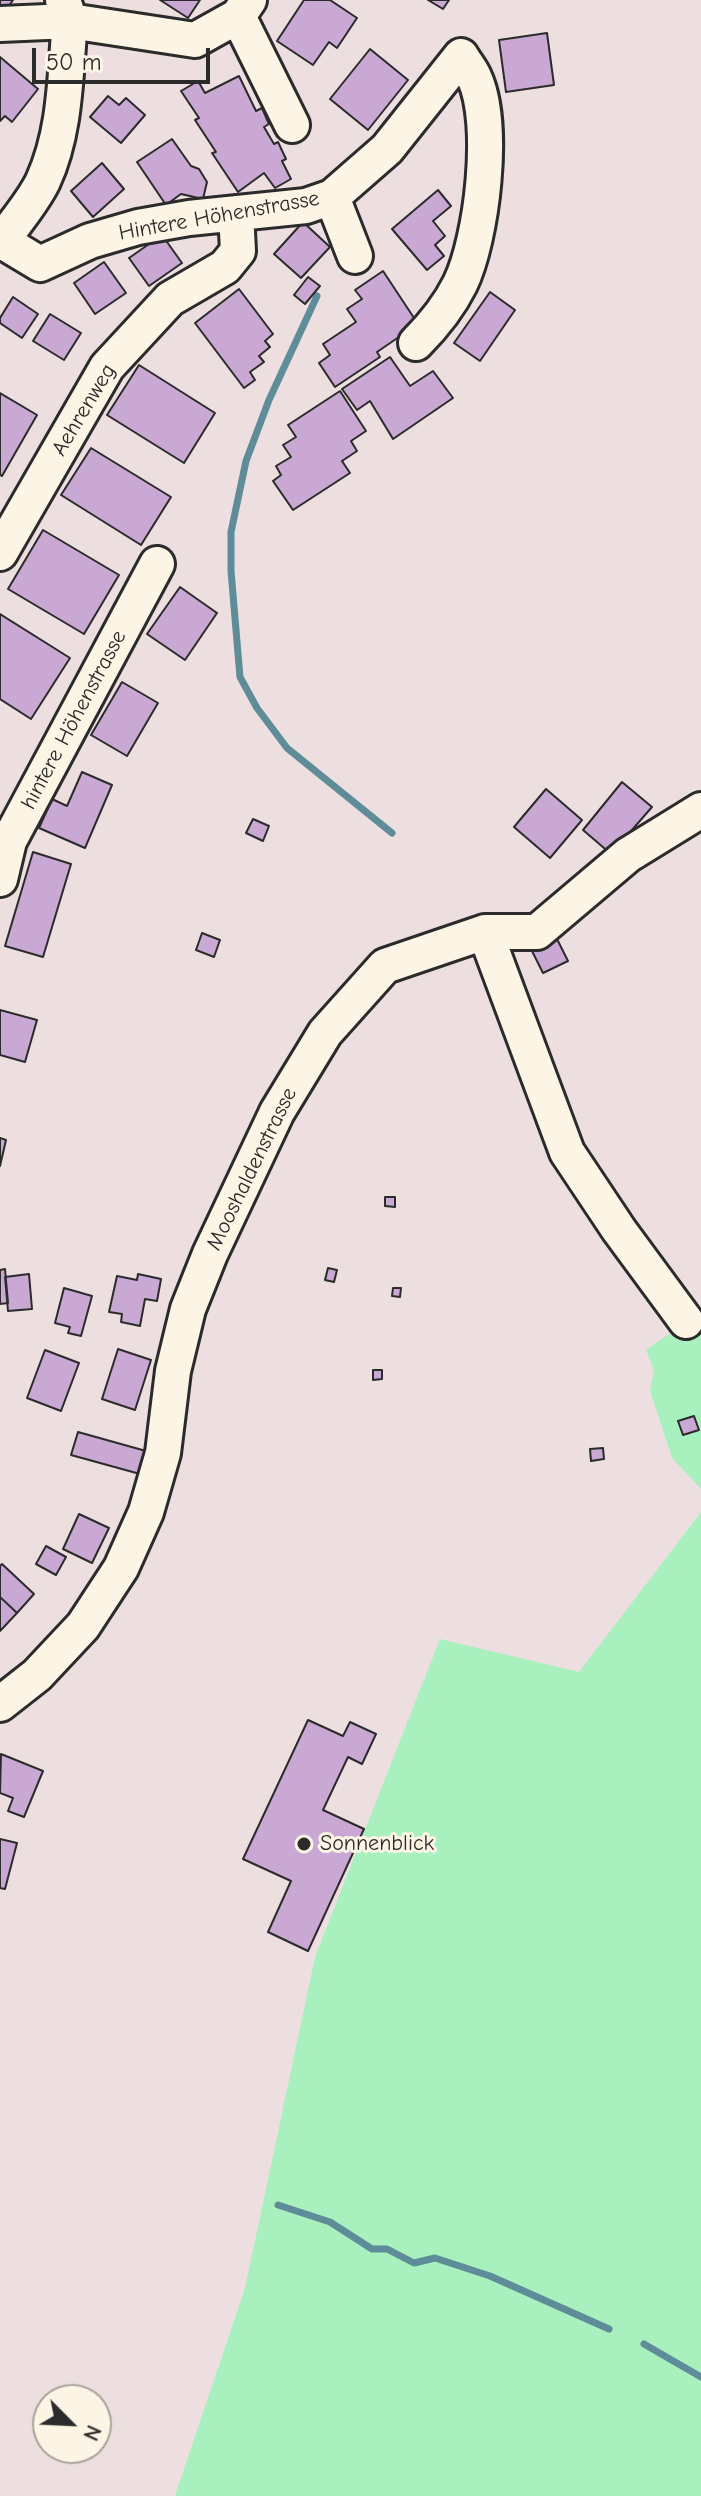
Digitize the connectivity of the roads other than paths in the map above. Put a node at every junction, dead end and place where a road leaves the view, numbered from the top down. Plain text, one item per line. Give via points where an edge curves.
1 (244, 8) edge
2 (66, 11) edge
3 (0, 24) edge
4 (292, 125) dead end
5 (332, 197) junction
6 (236, 213) junction
7 (1, 242) edge
8 (355, 256) dead end
9 (416, 343) dead end
10 (0, 553) edge
11 (157, 564) dead end
12 (701, 810) edge
13 (0, 879) edge
14 (485, 932) junction
15 (686, 1321) dead end
16 (0, 1704) edge

1 - 2 street via 195,40
1 - 4 street
2 - 3 street
2 - 7 street via 62,120 54,153 41,184
5 - 6 street, Hintere Höhenstrasse via 306,206
5 - 8 street
5 - 9 street, Hintere Höhenstrasse via 387,149 461,56 475,78 482,105 486,156 478,228 461,282
6 - 7 street, Hintere Höhenstrasse via 138,227 40,264
6 - 10 street, Aehrenweg via 238,251 225,267 170,299 107,367
11 - 13 street, hintere Höhenstrasse via 9,841
12 - 14 street, Mooshaldenstrasse via 628,855 537,932
14 - 15 street via 567,1152
14 - 16 street, Mooshaldenstrasse via 385,966 325,1033 277,1112 188,1309 173,1371 163,1453 146,1512 121,1568 83,1626 37,1675

